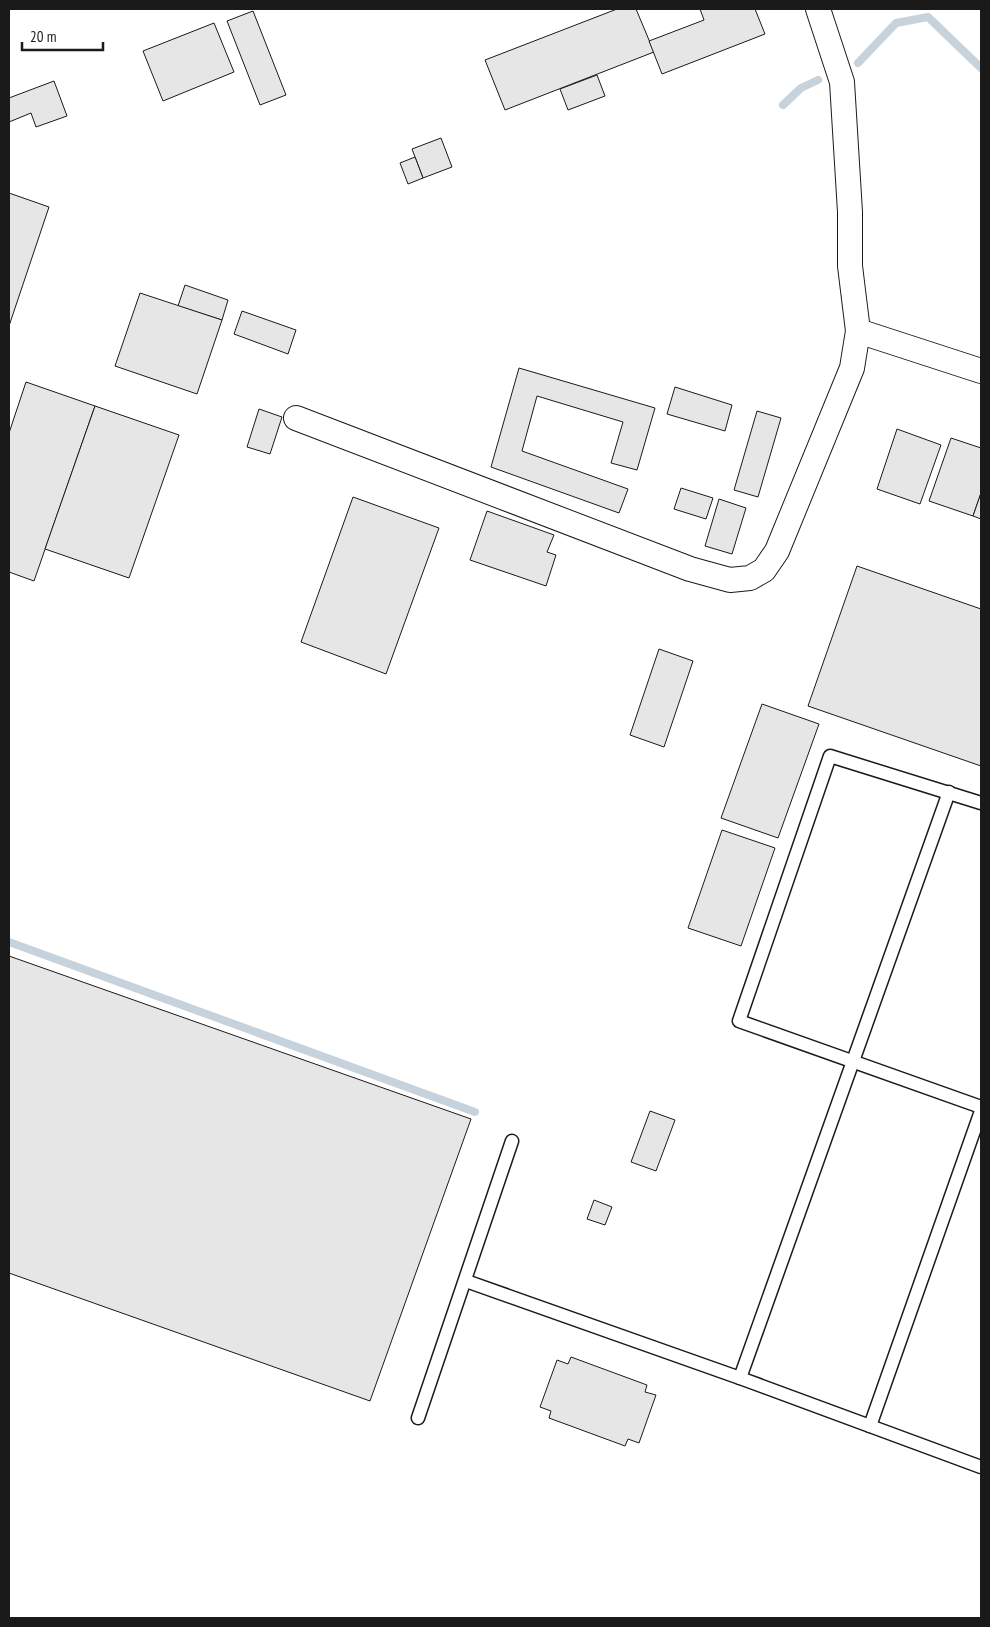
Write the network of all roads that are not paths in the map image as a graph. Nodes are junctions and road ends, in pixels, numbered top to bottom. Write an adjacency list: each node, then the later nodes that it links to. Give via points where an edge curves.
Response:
1 (818, 9): 2 (street, via 842,82 850,266)
2 (858, 331): 3 (street); 4 (street, via 852,368 777,552 764,570 750,578 730,580 690,569)
3 (981, 371)
4 (296, 418)
5 (948, 792): 6 (lane); 7 (lane); 7 (lane, via 830,756 739,1021)
6 (981, 803)
7 (852, 1062): 8 (lane); 11 (lane)
8 (981, 1109): 13 (lane)
9 (512, 1141): 10 (lane)
10 (466, 1281): 11 (lane); 12 (lane)
11 (740, 1378): 13 (lane)
12 (418, 1418)
13 (870, 1426): 14 (lane)
14 (981, 1467)

